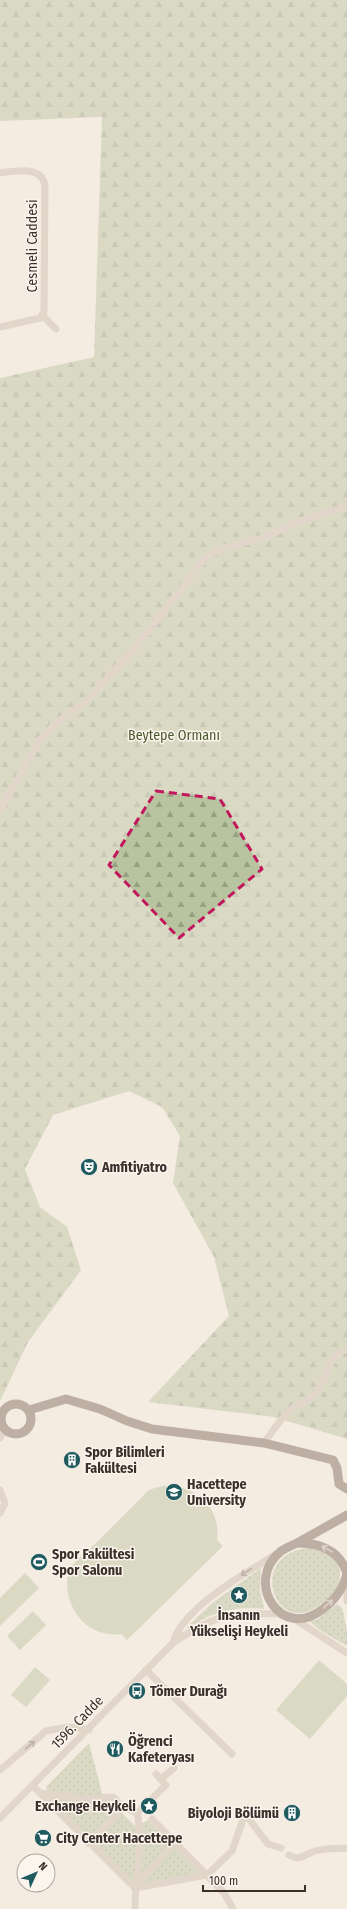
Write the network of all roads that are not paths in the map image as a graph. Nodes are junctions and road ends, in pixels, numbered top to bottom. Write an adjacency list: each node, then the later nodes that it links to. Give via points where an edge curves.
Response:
1 (0, 173): 2 (street, Cesmeli Caddesi, via 32,171 40,173 44,178)
2 (42, 315): 3 (street, via 40,318); 4 (street)
3 (0, 327)
4 (56, 329)
5 (347, 506): 6 (street, via 293,524 263,538 228,547 203,561 136,648 86,701 54,725 40,740)
6 (0, 810)
7 (347, 1349): 13 (street, via 329,1364 315,1395 290,1411 275,1426)
8 (0, 1402): 9 (main road)
9 (13, 1404): 10 (main road, via 21,1404); 11 (main road, via 4,1411 1,1420)
10 (29, 1410): 11 (main road, via 32,1420 24,1432 14,1434); 13 (main road, via 66,1399 152,1429)
11 (3, 1426): 12 (street)
12 (0, 1438)
13 (264, 1443): 14 (main road, via 333,1460 339,1484)
14 (347, 1489)
15 (0, 1490): 16 (street, via 5,1502)
16 (0, 1513)
17 (347, 1515): 18 (main road, 1596. Cadde)
18 (296, 1543): 19 (main road, 1596. Cadde); 20 (main road, one-way to 18, via 340,1559 330,1549 317,1544)
19 (280, 1552): 23 (main road, 1596. Cadde, via 268,1569 265,1585 272,1604); 25 (street, 1596. Cadde, one-way to 25, via 228,1585 194,1613 182,1626)
20 (347, 1573): 24 (main road, one-way to 20, via 313,1615 328,1605 344,1586)
21 (347, 1579): 22 (street)
22 (347, 1601)
23 (283, 1614): 24 (main road, 1596. Cadde); 25 (street, 1596. Cadde, via 227,1615 202,1624)
24 (296, 1620): 26 (street)
25 (173, 1643): 27 (street, 1596. Cadde)
26 (347, 1653)
27 (146, 1670): 28 (street, 1596. Cadde); 29 (street)
28 (89, 1730): 31 (street, one-way to 28, via 46,1731 67,1727); 32 (street, 1596. Cadde)
29 (232, 1754)
30 (174, 1768): 35 (street, via 158,1777 166,1784)
31 (0, 1770)
32 (33, 1786): 33 (street); 36 (street, 1596. Cadde)
33 (40, 1793): 34 (street, via 87,1799 113,1797); 38 (street)
34 (124, 1807): 35 (street); 38 (street)
35 (139, 1811): 37 (street, via 150,1817); 43 (street, via 140,1848)
36 (0, 1818)
37 (174, 1842): 42 (street); 43 (street)
38 (88, 1843): 43 (street)
39 (281, 1848): 42 (street, via 268,1844 245,1814 232,1850)
40 (347, 1848): 41 (street, via 315,1851 304,1857 293,1858)
41 (289, 1855)
42 (207, 1875): 43 (street); 45 (street, via 224,1893)
43 (135, 1888): 44 (street)
44 (135, 1909)
45 (233, 1909)

